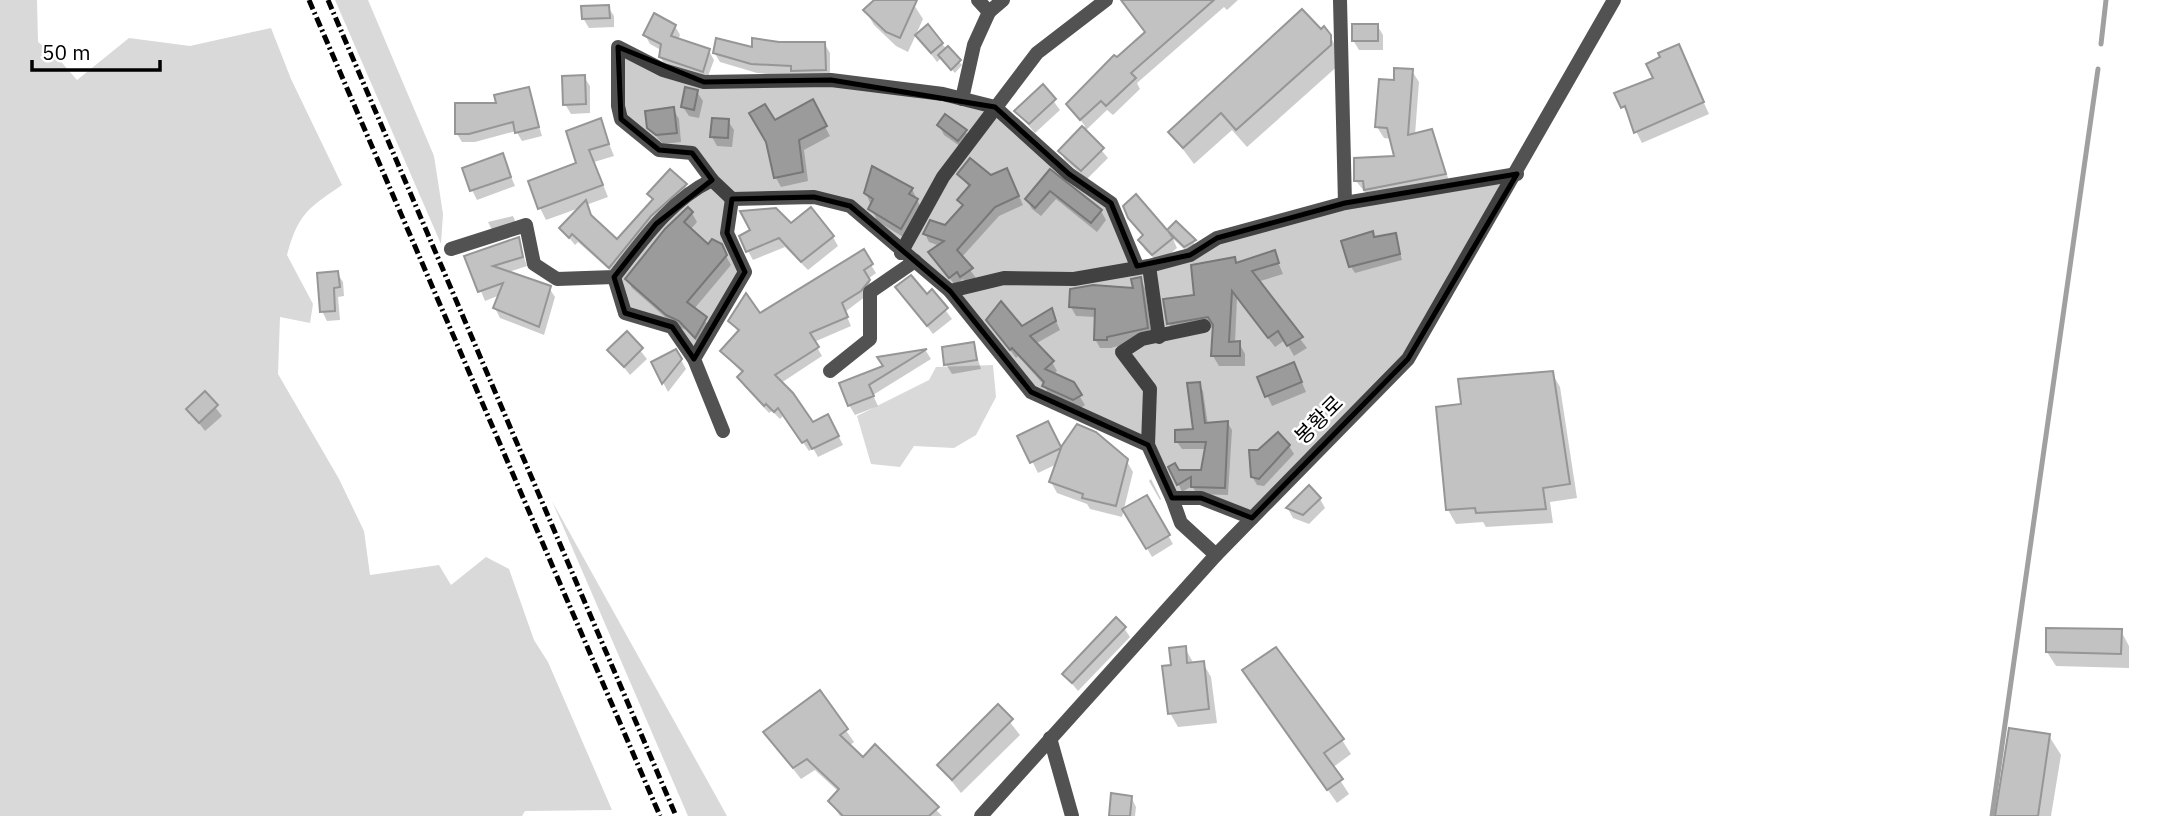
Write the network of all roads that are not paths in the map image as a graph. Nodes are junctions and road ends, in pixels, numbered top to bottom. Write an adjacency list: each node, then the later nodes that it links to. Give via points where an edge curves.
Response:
1 (978, 0): 6 (street)
2 (1003, 0): 6 (street)
3 (1106, 0): 8 (street, via 1037,52)
4 (1340, 0): 12 (street)
5 (1614, 0): 9 (street, 봉황로)
6 (989, 12): 7 (street, via 974,45)
7 (962, 99): 8 (street); 10 (street, via 831,80 704,82 663,70 618,47 621,119 659,150 692,153)
8 (995, 107): 14 (street, via 943,177); 16 (street, via 1069,174 1111,203)
9 (1517, 174): 12 (street); 26 (street, 봉황로, via 1408,359)
10 (712, 180): 11 (street); 17 (street, via 697,187 656,224)
11 (732, 199): 14 (street, via 814,197 850,206); 21 (street, via 727,233 745,272)
12 (1345, 203): 16 (street, via 1217,238 1190,255)
13 (451, 249): 17 (street, via 526,225 534,264 557,279)
14 (901, 253): 15 (street)
15 (915, 261): 18 (street); 22 (street, via 870,292 870,339)
16 (1143, 266): 18 (street, via 1074,279 1004,278); 20 (street)
17 (614, 277): 21 (street, via 625,313 672,327)
18 (950, 291): 24 (street, via 1031,392)
19 (1204, 326): 20 (street)
20 (1159, 337): 24 (street, via 1142,339 1122,352 1150,389)
21 (694, 359): 23 (street)
22 (830, 371)
23 (723, 431)
24 (1148, 445): 25 (street)
25 (1172, 498): 26 (street, via 1201,498); 27 (street, via 1181,523)
26 (1252, 518): 27 (street, 봉황로)
27 (1216, 555): 28 (street, 봉황로)
28 (1050, 738): 29 (street, 봉황로); 30 (street)
29 (981, 816)
30 (1072, 816)

